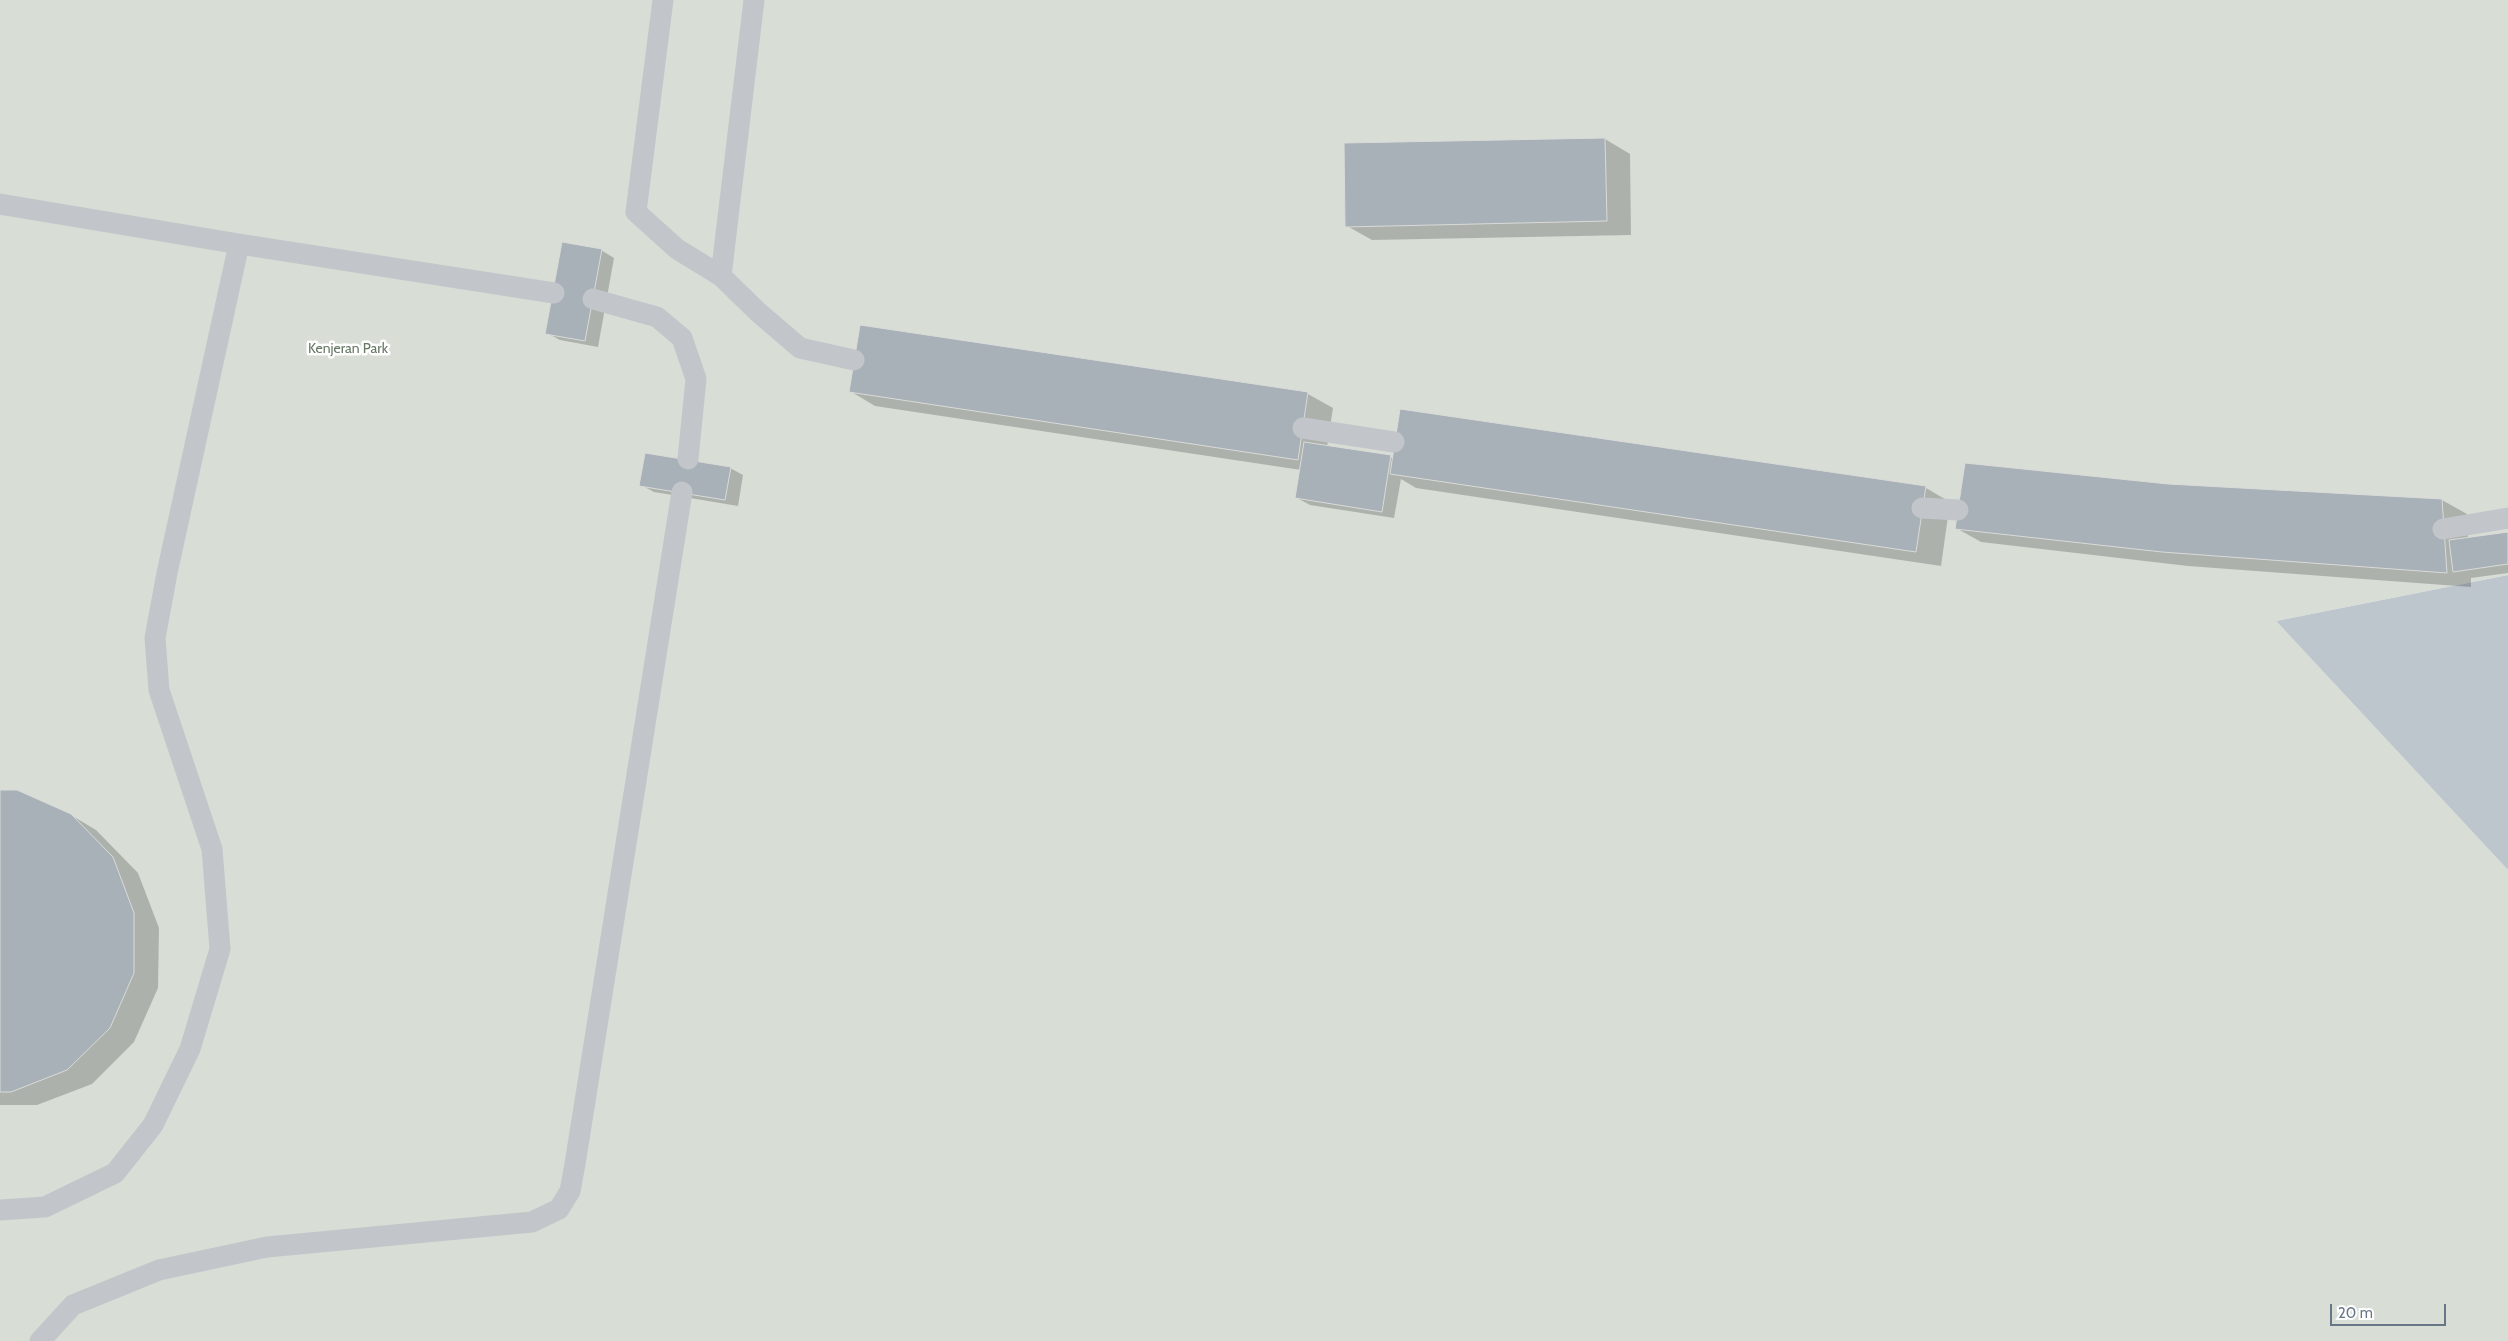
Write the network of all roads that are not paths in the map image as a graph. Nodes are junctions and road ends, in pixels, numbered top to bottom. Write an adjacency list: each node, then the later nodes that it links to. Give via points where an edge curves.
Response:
1 (663, 0): 5 (lane, via 636,212 677,249)
2 (754, 0): 5 (lane)
3 (0, 204): 4 (lane)
4 (239, 244): 6 (lane); 17 (lane, via 155,638 159,690 212,849 220,949 190,1049 153,1125 115,1173 45,1207)
5 (721, 276): 8 (lane, via 800,348)
6 (554, 293)
7 (593, 299): 11 (lane, via 657,317 682,338 696,379)
8 (854, 360)
9 (1303, 428): 10 (lane)
10 (1394, 442)
11 (688, 459)
12 (682, 492): 18 (lane, via 575,1164 570,1191 559,1209 532,1222 267,1247 159,1270 73,1306)
13 (1922, 508): 14 (lane)
14 (1958, 510)
15 (2508, 518): 16 (lane)
16 (2443, 529)
17 (0, 1210)
18 (40, 1341)

